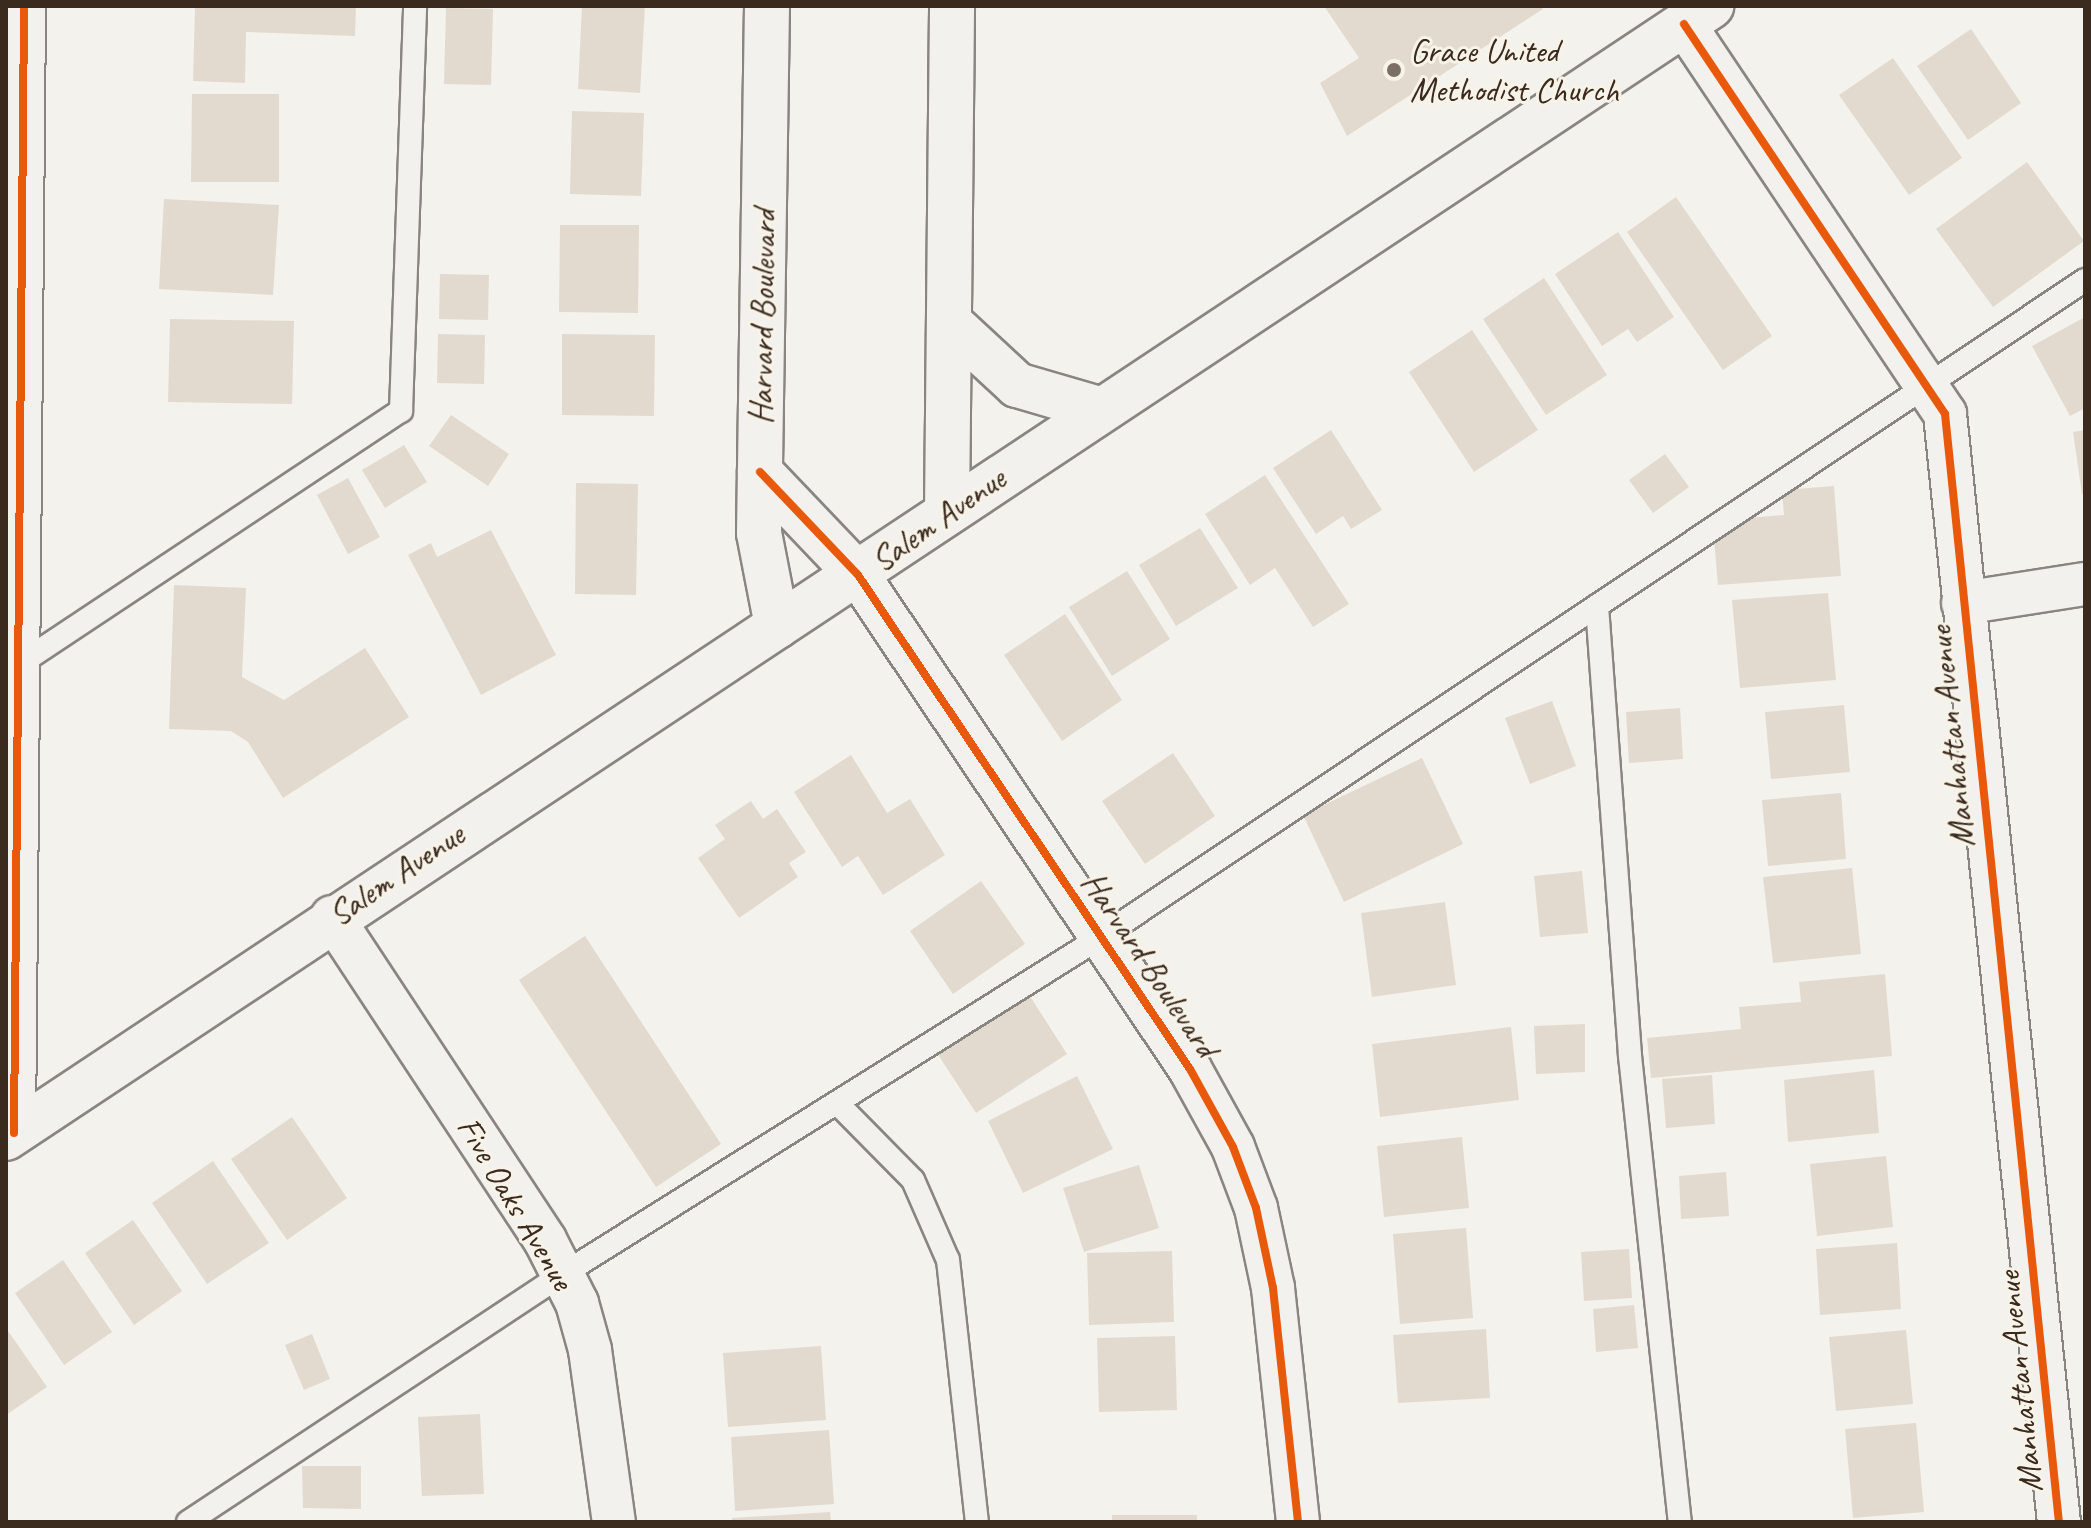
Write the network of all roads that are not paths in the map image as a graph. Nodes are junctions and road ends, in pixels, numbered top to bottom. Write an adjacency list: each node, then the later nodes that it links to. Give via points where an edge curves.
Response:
1 (24, 6): 17 (street)
2 (415, 6): 17 (lane, via 401,411)
3 (767, 6): 10 (main road, Harvard Boulevard)
4 (952, 6): 7 (main road)
5 (1697, 15): 8 (street, Manhattan Avenue); 9 (main road, Salem Avenue)
6 (2085, 280): 8 (lane)
7 (949, 322): 9 (main road, via 1017,385); 11 (main road)
8 (1926, 387): 14 (street, Manhattan Avenue, via 1945,414); 15 (lane)
9 (1099, 409): 11 (main road, Salem Avenue)
10 (760, 472): 12 (main road); 16 (main road, Harvard Boulevard, via 759,533)
11 (947, 513): 12 (main road, Salem Avenue)
12 (858, 575): 16 (main road, Salem Avenue); 19 (street, Harvard Boulevard)
13 (2085, 584): 14 (street)
14 (1963, 603): 28 (street, Manhattan Avenue)
15 (1597, 606): 19 (lane); 27 (lane, via 1630,1056)
16 (777, 626): 18 (main road, Salem Avenue)
17 (18, 665): 21 (street)
18 (332, 917): 21 (main road, Salem Avenue); 22 (street, Five Oaks Avenue)
19 (1101, 937): 20 (lane); 26 (street, Harvard Boulevard, via 1190,1069 1233,1147 1256,1208 1273,1288)
20 (837, 1103): 22 (lane); 25 (lane, via 913,1180 948,1260)
21 (10, 1136)
22 (563, 1274): 23 (lane); 24 (street, Five Oaks Avenue, via 590,1350)
23 (201, 1518)
24 (614, 1522)
25 (977, 1522)
26 (1298, 1522)
27 (1680, 1522)
28 (2059, 1522)

